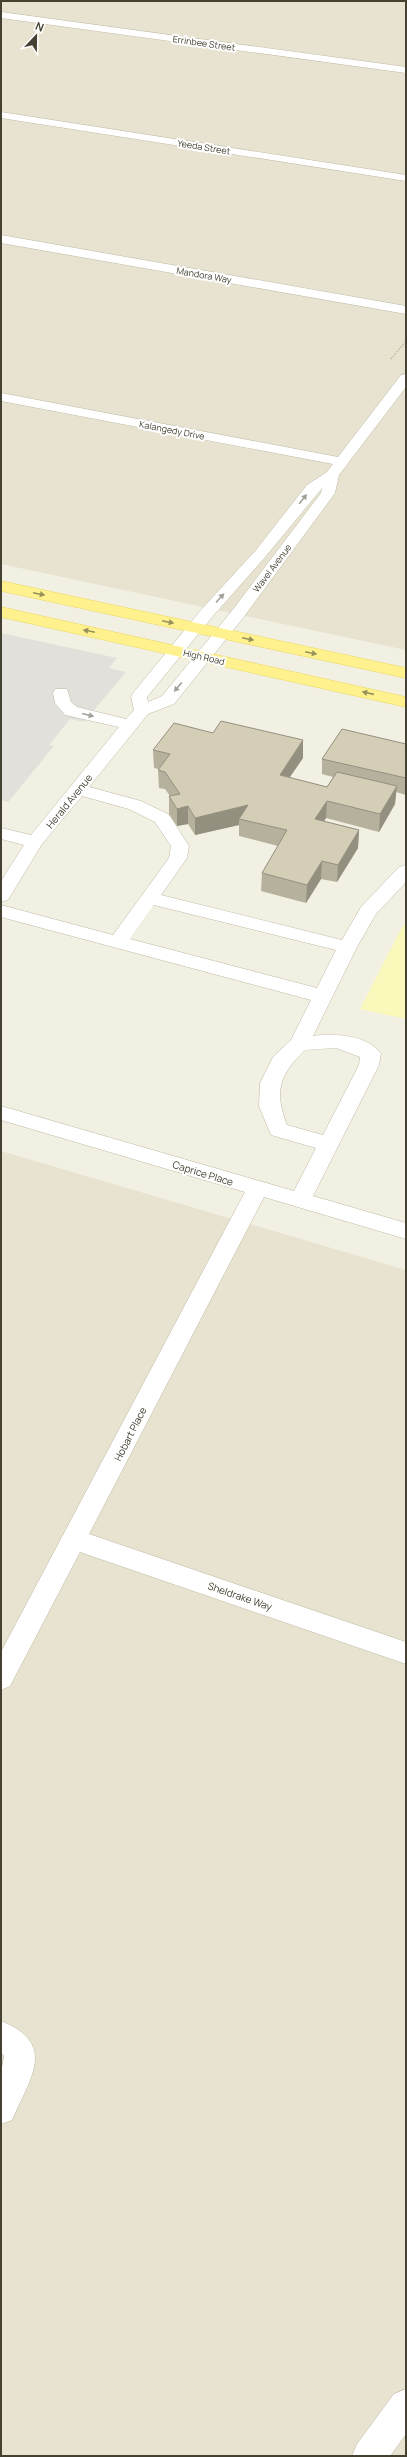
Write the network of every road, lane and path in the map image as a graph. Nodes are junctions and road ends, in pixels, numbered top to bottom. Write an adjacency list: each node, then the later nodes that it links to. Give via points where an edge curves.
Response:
1 (1, 15): 2 (street, Errinbee Street)
2 (406, 70)
3 (1, 116): 4 (street, Yeeda Street)
4 (406, 178)
5 (1, 239): 6 (street, Mandora Way)
6 (406, 310)
7 (406, 378): 9 (street, Wavel Avenue)
8 (1, 397): 9 (street, Kalangedy Drive)
9 (342, 462): 10 (street, Wavel Avenue)
10 (332, 475): 13 (street, Wavel Avenue, one-way to 10, via 261,553 312,488); 14 (street, Wavel Avenue, via 328,493)
11 (1, 586): 13 (main road, one-way to 13)
12 (1, 612): 15 (main road, High Road, one-way to 12)
13 (194, 628): 14 (main road); 15 (street)
14 (222, 634): 16 (street, Wavel Avenue); 17 (main road, one-way to 17)
15 (176, 651): 16 (main road, High Road); 20 (street, via 139,697)
16 (203, 657): 19 (main road, High Road, one-way to 16); 20 (street, one-way to 20, via 168,700)
17 (406, 674)
18 (61, 693): 21 (street, one-way to 21, via 63,702 71,711)
19 (406, 702)
20 (142, 710): 21 (street, Herald Avenue)
21 (130, 725): 22 (street, Herald Avenue)
22 (77, 789): 24 (street, Herald Avenue); 27 (street, via 135,805 162,818 180,846 178,858)
23 (1, 833): 24 (street)
24 (35, 842): 26 (street, Herald Avenue)
25 (406, 871): 30 (street, via 368,911)
26 (1, 896)
27 (150, 898): 29 (street); 30 (street)
28 (1, 911): 29 (street)
29 (117, 943): 31 (street)
30 (347, 948): 31 (street)
31 (322, 996): 32 (street)
32 (299, 1044): 34 (street, via 280,1062 270,1083 269,1106 278,1130); 34 (street, via 332,1039 360,1047 371,1054 369,1065)
33 (1, 1113): 35 (street, Caprice Place)
34 (329, 1144): 36 (street)
35 (257, 1189): 36 (street, Caprice Place); 38 (street, Hobart Place)
36 (300, 1201): 37 (street, Caprice Place)
37 (406, 1231)
38 (75, 1540): 39 (street, Sheldrake Way); 40 (street, Hobart Place)
39 (406, 1653)
40 (1, 1678)
41 (1, 2036): 42 (street, via 11,2041 20,2051 19,2067)
42 (1, 2109)
43 (406, 2406): 44 (street)
44 (369, 2456)

